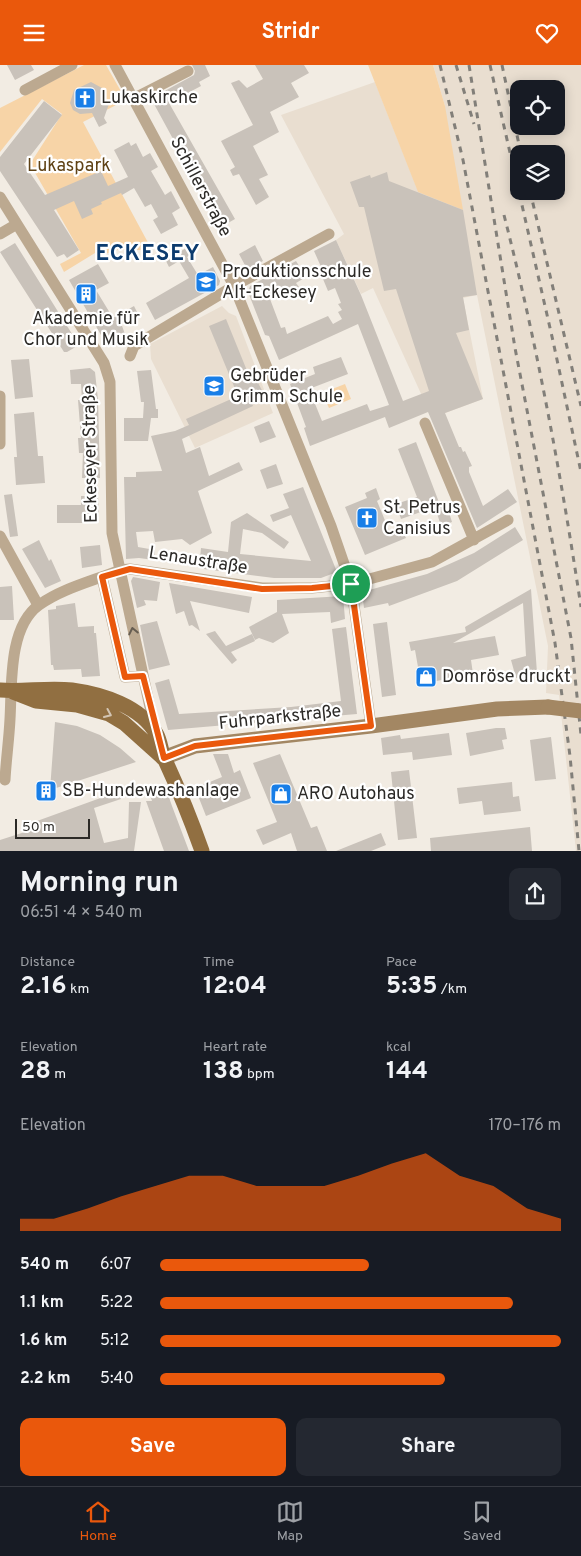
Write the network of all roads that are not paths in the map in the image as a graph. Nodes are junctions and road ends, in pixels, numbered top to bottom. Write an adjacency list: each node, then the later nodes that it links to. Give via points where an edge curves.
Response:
1 (72, 65): 4 (street)
2 (121, 67): 5 (street, Schillerstraße)
3 (188, 71): 5 (street)
4 (25, 90)
5 (133, 99): 10 (street, Schillerstraße)
6 (0, 197): 7 (street, Eckeseyer Straße)
7 (17, 224): 9 (street); 18 (street, Eckeseyer Straße, via 107,370 110,383 112,533)
8 (329, 234): 10 (street)
9 (0, 235)
10 (234, 286): 11 (street, via 134,346); 20 (street, Schillerstraße, via 331,526)
11 (130, 356)
12 (0, 396): 14 (street)
13 (425, 423): 17 (street)
14 (0, 444)
15 (508, 520): 17 (street, Lenaustraße)
16 (0, 536): 21 (street)
17 (474, 540): 20 (street, Lenaustraße, via 432,562)
18 (120, 570): 19 (street, Lenaustraße); 20 (street, Lenaustraße, via 139,569 262,589); 22 (street, Eckeseyer Straße, one-way to 18)
19 (102, 577): 21 (street, Lenaustraße); 22 (street, via 125,677)
20 (351, 584): 25 (street, Schillerstraße)
21 (38, 605): 23 (street, Lenaustraße, via 16,642)
22 (143, 676): 26 (street, Eckeseyer Straße)
23 (5, 690): 26 (main road, via 37,688 94,694 133,711); 27 (main road, one-way to 27, via 36,701 77,705 110,714); 28 (street, Lenaustraße, via 10,718)
24 (581, 711): 25 (main road, Fuhrparkstraße, bridge, via 548,707 497,709)
25 (371, 726): 27 (main road, Fuhrparkstraße, via 195,746)
26 (156, 733): 27 (main road)
27 (164, 758): 29 (main road, via 181,792)
28 (5, 780)
29 (202, 851)

